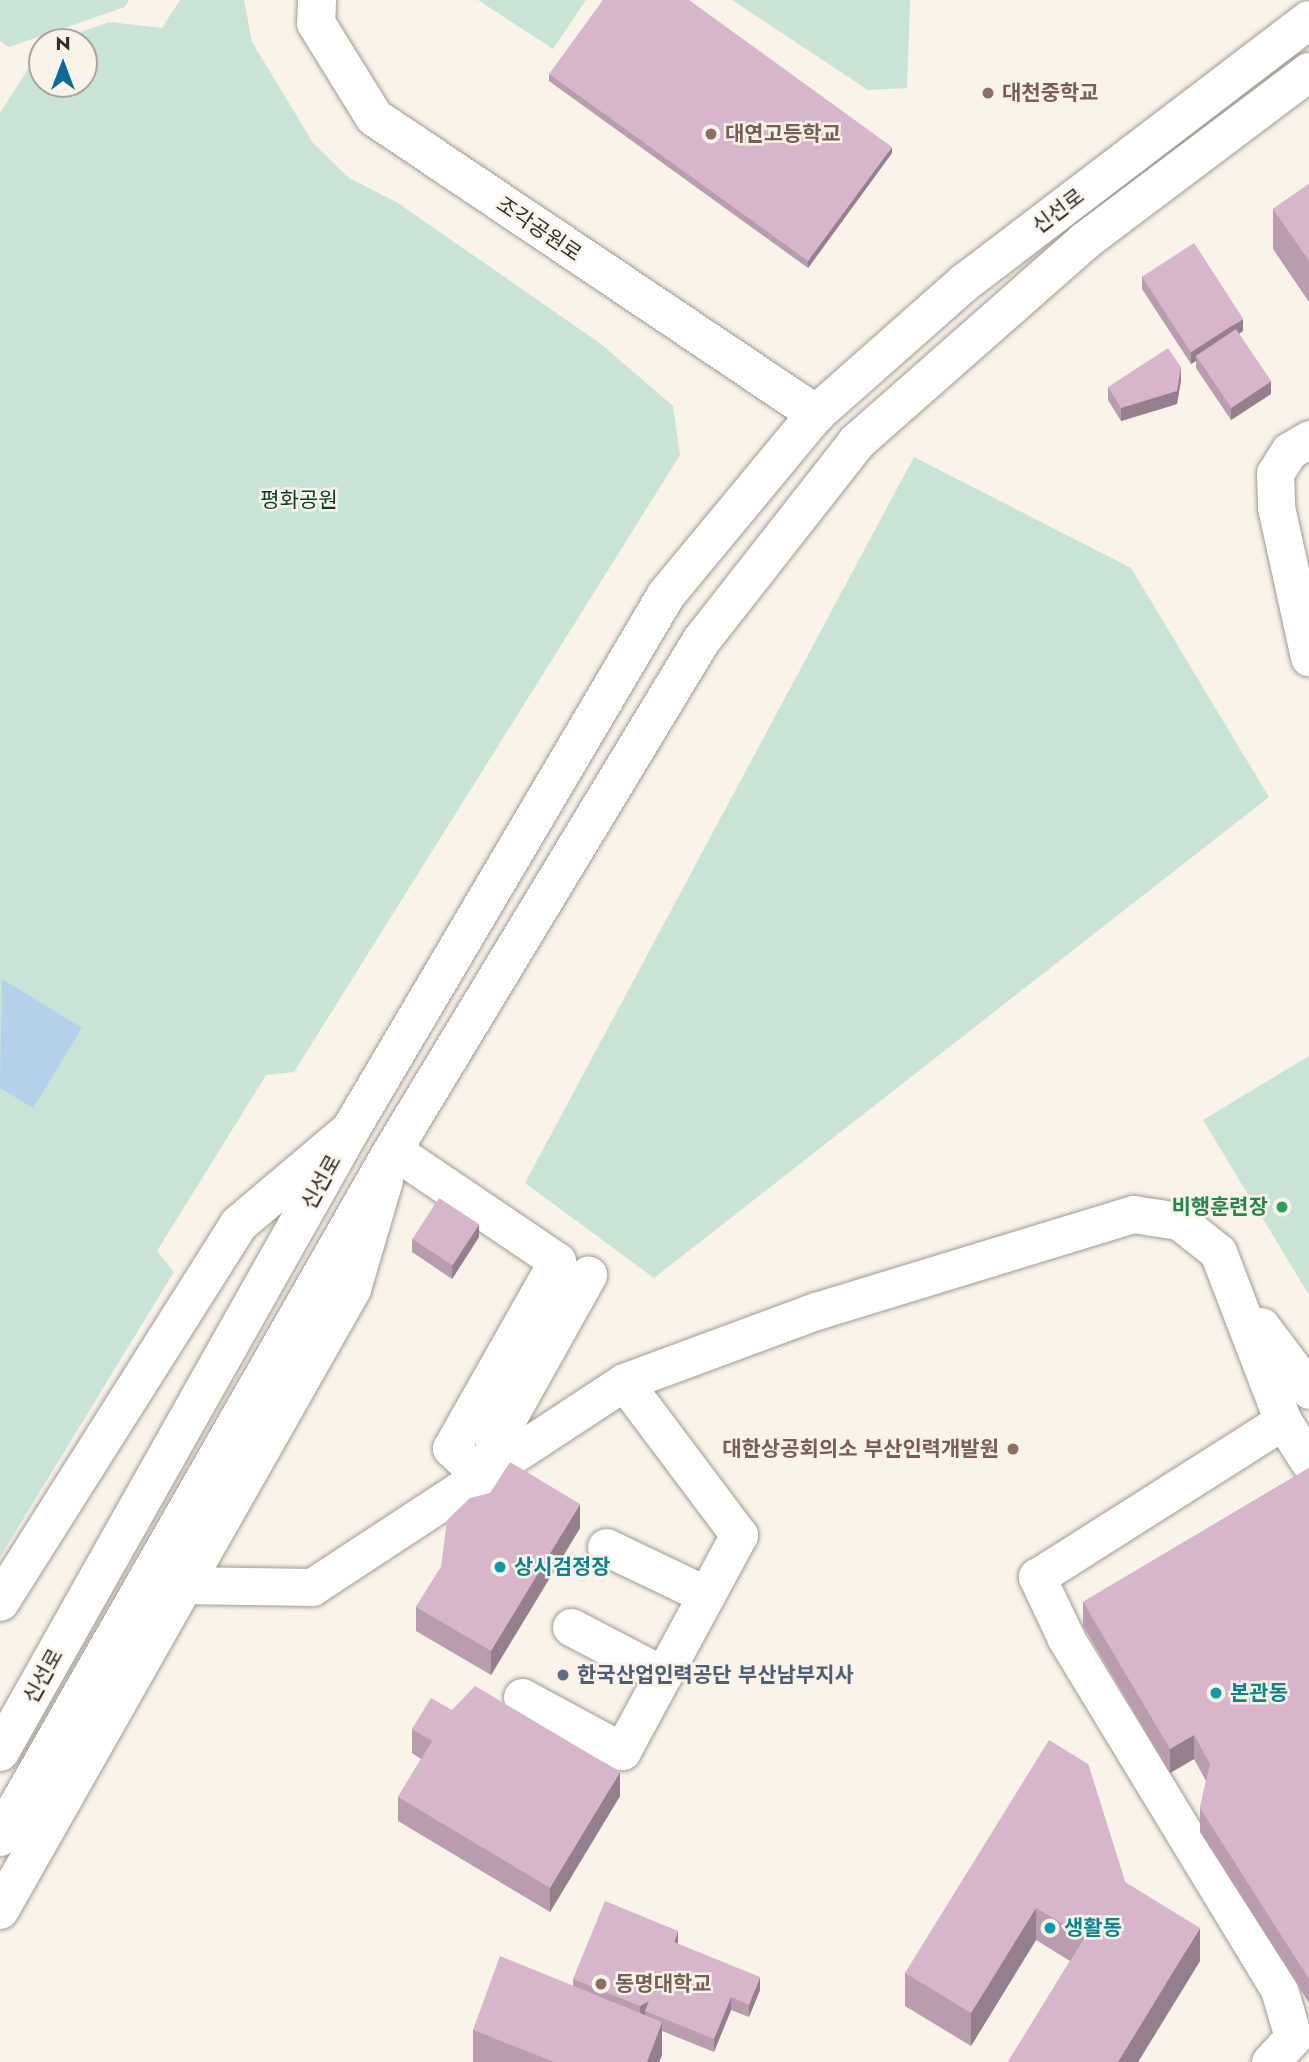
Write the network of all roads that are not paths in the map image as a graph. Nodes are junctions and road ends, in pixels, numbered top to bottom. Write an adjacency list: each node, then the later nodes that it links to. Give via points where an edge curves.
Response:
1 (317, 0): 4 (main road, 조각공원로, via 316,23 374,117)
2 (1309, 20): 4 (main road, 신선로, via 964,283)
3 (1309, 72): 9 (main road, via 1085,241 857,442 701,640)
4 (816, 414): 8 (main road, 신선로, via 666,595)
5 (1309, 439): 6 (street, via 1289,450 1275,473)
6 (1303, 593): 7 (street)
7 (1308, 649)
8 (351, 1129): 20 (main road, 신선로, via 239,1224); 26 (main road, 신선로)
9 (393, 1150): 16 (street, via 557,1261 451,1448); 18 (main road, via 352,1289); 27 (main road)
10 (588, 1275): 16 (street, via 494,1443)
11 (1241, 1300): 12 (street, via 1218,1252 1179,1221 1133,1214 816,1311); 13 (street); 14 (street)
12 (624, 1382): 16 (street); 19 (street, via 739,1535)
13 (1309, 1390)
14 (1283, 1421): 15 (street); 22 (street, via 1037,1577)
15 (1309, 1462)
16 (492, 1468): 18 (street, via 312,1587)
17 (606, 1546): 19 (street)
18 (180, 1585): 28 (main road)
19 (706, 1595): 24 (street)
20 (0, 1602)
21 (1095, 1604): 22 (street)
22 (1059, 1626): 29 (street, via 1279,1989)
23 (570, 1627): 24 (street)
24 (663, 1675): 25 (street, via 622,1751)
25 (522, 1697)
26 (0, 1752)
27 (0, 1837)
28 (0, 1910)
29 (1291, 2049)

